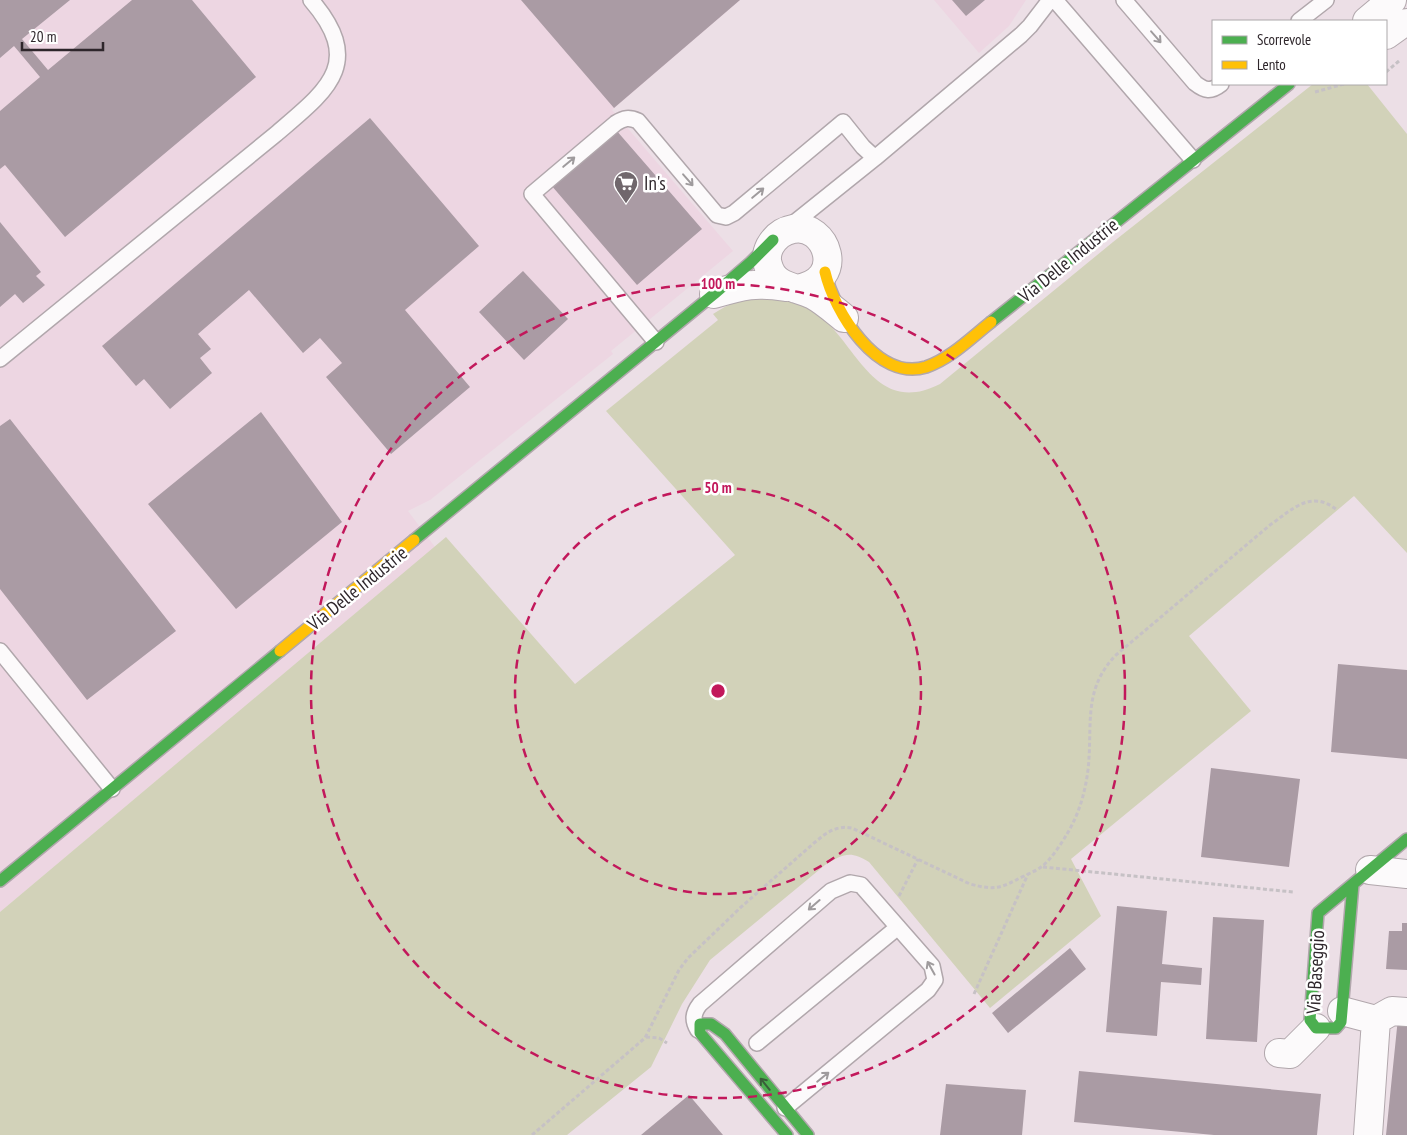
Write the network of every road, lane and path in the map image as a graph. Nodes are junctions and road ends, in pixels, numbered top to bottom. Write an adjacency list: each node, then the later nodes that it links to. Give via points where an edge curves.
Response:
1 (311, 0): 23 (lane, via 323,14 336,41 338,62 329,84 276,134)
2 (1050, 0): 13 (lane, via 1030,26)
3 (1055, 0): 14 (lane)
4 (1124, 0): 11 (lane, one-way to 11, via 1196,84 1211,90)
5 (1326, 0): 8 (lane)
6 (1392, 0): 7 (street)
7 (1377, 19)
8 (1300, 20)
9 (1387, 22): 10 (street)
10 (1407, 23)
11 (1219, 85)
12 (1288, 85): 14 (street, Via Delle Industrie)
13 (876, 158): 15 (lane); 22 (lane, one-way to 13, via 532,194 616,123 623,118 638,121 717,215 726,217 843,122)
14 (1193, 160): 21 (street, Via Delle Industrie, via 936,364 911,369 881,361)
15 (835, 192): 16 (lane); 17 (lane, via 819,223)
16 (778, 236): 17 (street, via 796,228); 19 (street, Via Delle Industrie, via 768,250 767,261 776,281); 20 (street, Via Delle Industrie)
17 (820, 238): 18 (street, Via Delle Industrie, via 828,261)
18 (825, 272): 19 (street, Via Delle Industrie, via 818,282 808,287); 21 (street, Via Delle Industrie, via 828,287)
19 (791, 288): 20 (street, Via Delle Industrie, via 743,285); 21 (street, Via Delle Industrie, via 812,295)
20 (714, 294): 22 (street, Via Delle Industrie)
21 (844, 318)
22 (656, 342): 26 (street, Via Delle Industrie)
23 (0, 359)
24 (1337, 510): 29 (path, via 1318,500 1292,510 1104,667 1094,690 1086,785 1078,816 1061,845)
25 (0, 651): 26 (lane)
26 (112, 789): 33 (street, Via Delle Industrie)
27 (1407, 839): 32 (street, Via Baseggio)
28 (918, 859): 30 (path, via 970,884 992,889); 35 (path); 43 (path, via 852,828 837,828 826,833 688,958 678,970)
29 (1042, 867): 30 (path); 34 (path)
30 (1028, 874): 37 (path)
31 (1407, 874): 32 (street)
32 (1362, 877): 38 (street, Via Baseggio); 41 (street, Via Baseggio, via 1318,913 1310,1020)
33 (0, 882)
34 (1293, 892)
35 (896, 902)
36 (898, 927): 42 (lane, one-way to 42, via 861,885 850,883 834,888 700,1004 693,1021); 45 (lane); 47 (lane, one-way to 36, via 931,988 935,980 932,966)
37 (974, 994)
38 (1342, 1011): 40 (street); 41 (street, Via Baseggio, via 1341,1022 1336,1028)
39 (1407, 1012): 40 (street, via 1392,1011)
40 (1376, 1020): 51 (street)
41 (1316, 1028): 46 (street, via 1290,1054)
42 (700, 1034): 47 (street, one-way to 42, via 720,1030 705,1022 700,1024); 49 (street)
43 (645, 1038): 44 (path, via 659,1038); 48 (path)
44 (667, 1043)
45 (757, 1043)
46 (1279, 1053)
47 (785, 1108): 50 (street)
48 (532, 1135)
49 (787, 1135)
50 (808, 1135)
51 (1368, 1135)

